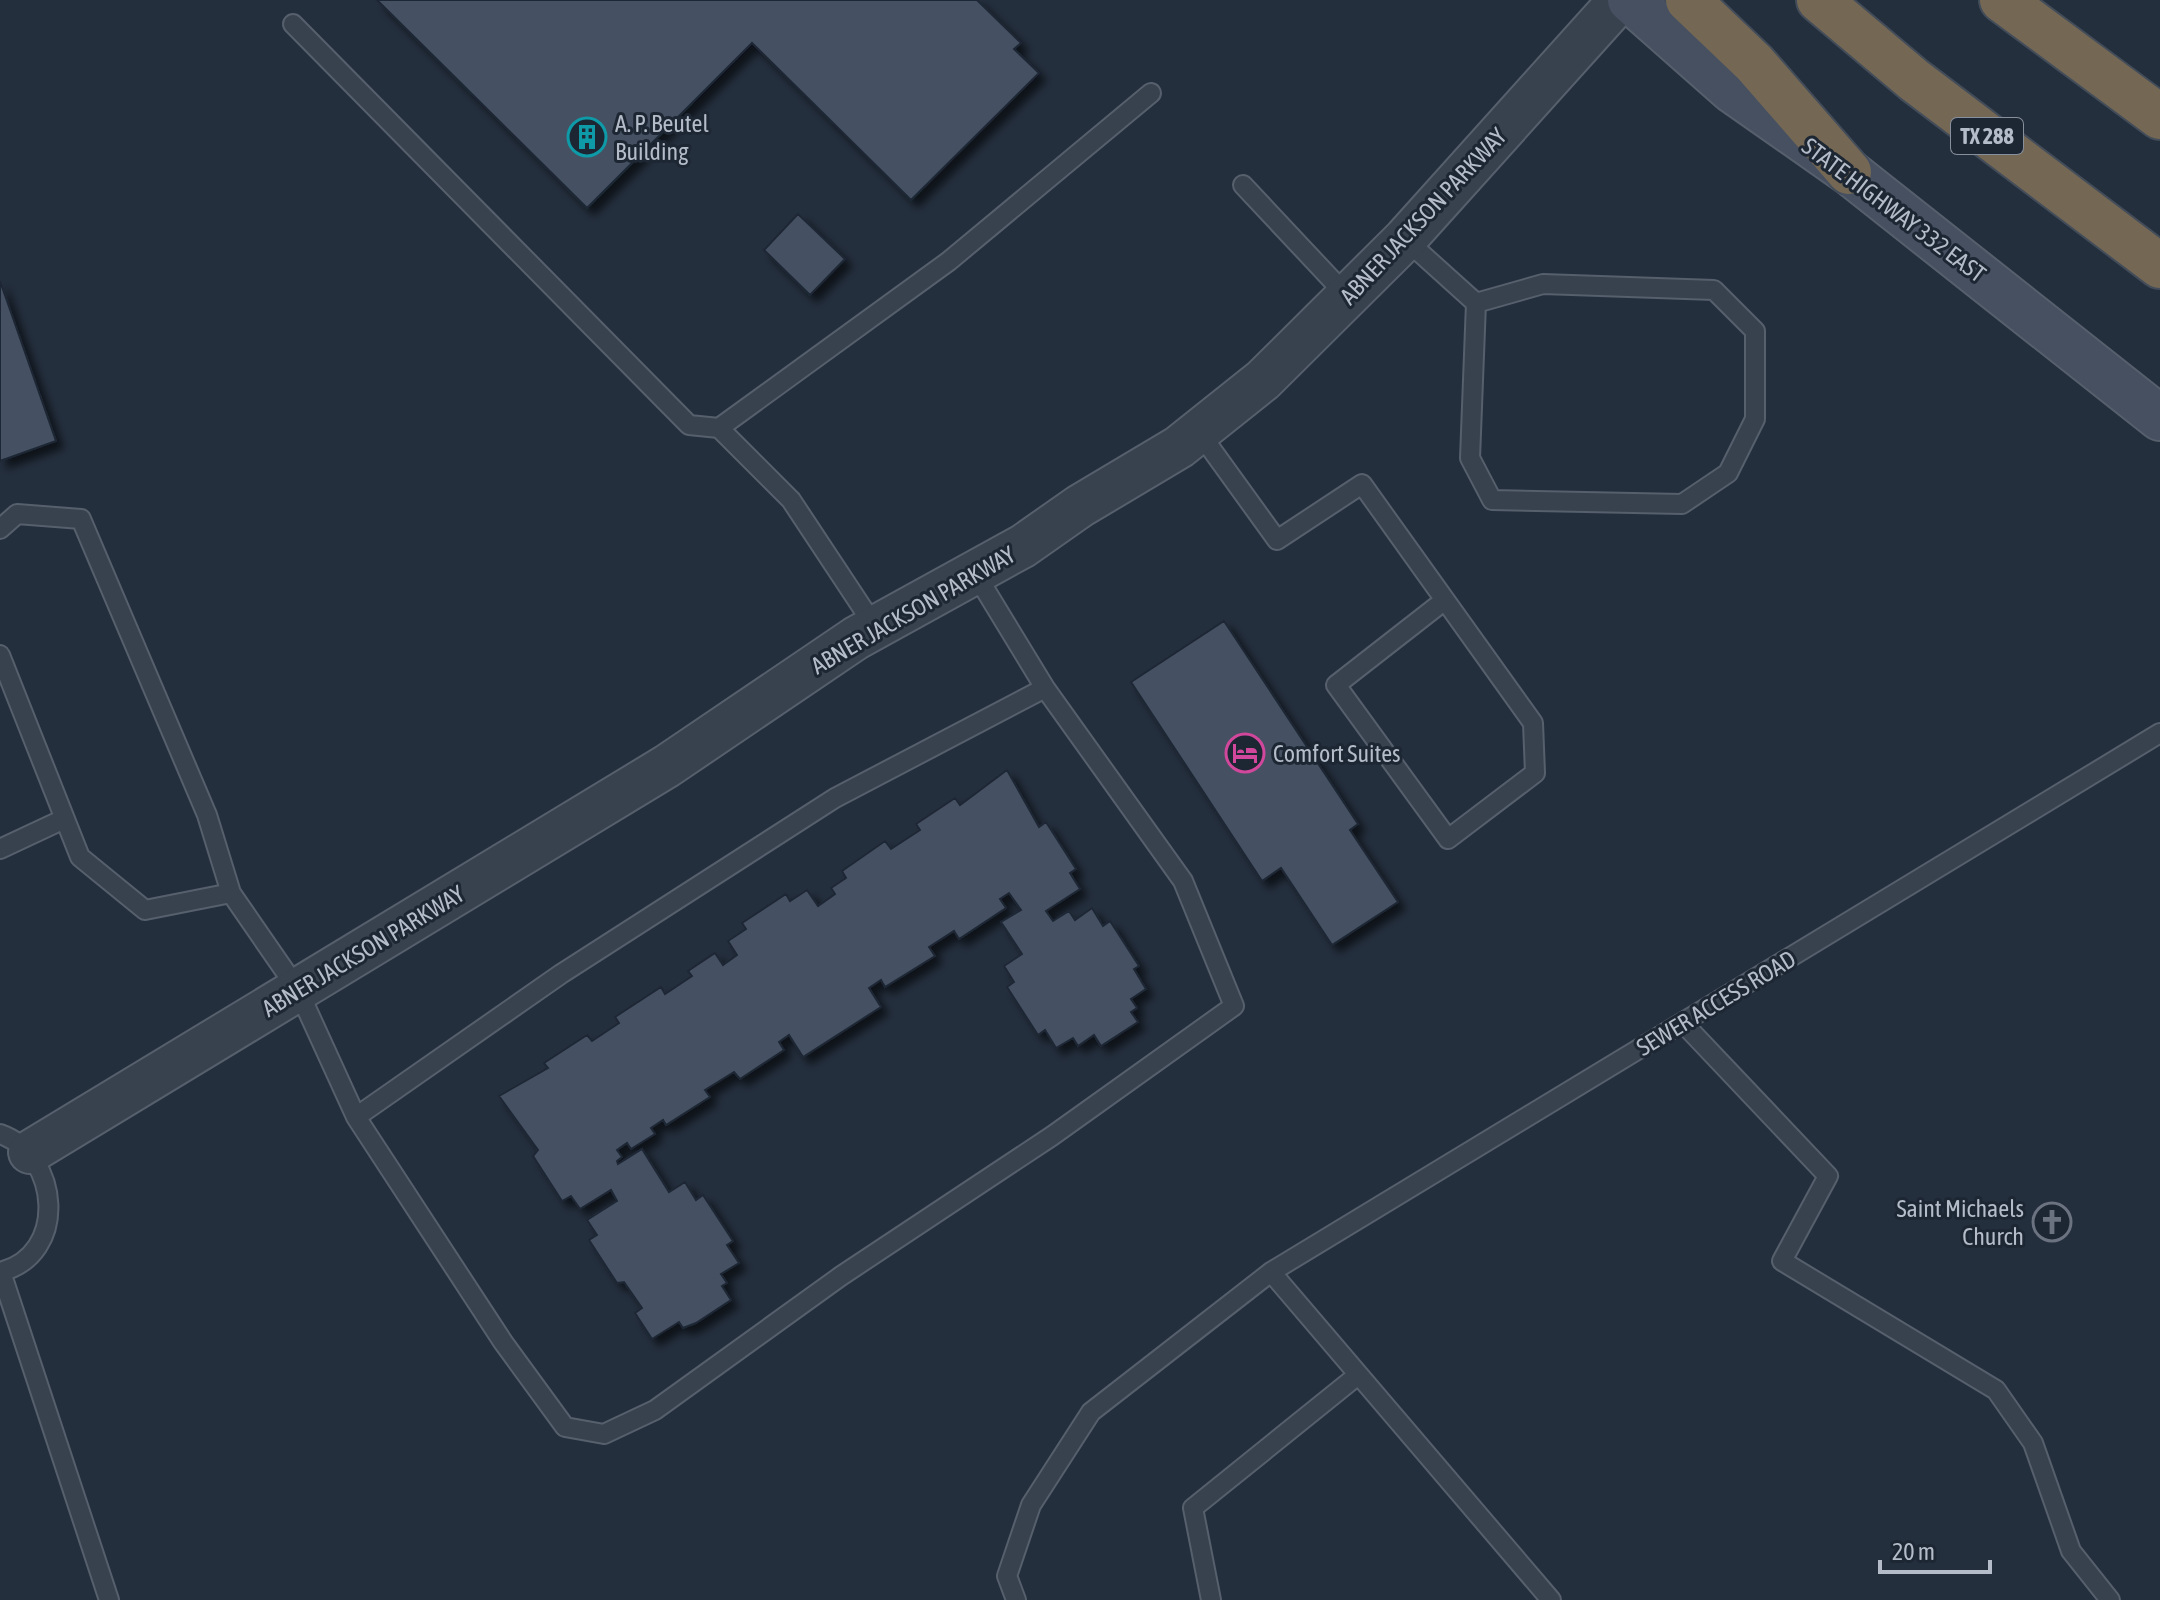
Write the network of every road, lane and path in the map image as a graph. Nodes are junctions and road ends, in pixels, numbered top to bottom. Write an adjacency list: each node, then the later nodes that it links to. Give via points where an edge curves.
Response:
1 (1620, 0): 11 (street, ABNER JACKSON PARKWAY)
2 (1630, 0): 9 (main road, STATE HIGHWAY 332 EAST, via 1732,90)
3 (1688, 0): 9 (highway, via 1754,63)
4 (1819, 0): 12 (highway, TX 288, via 1914,80)
5 (2002, 0): 8 (highway)
6 (293, 24): 16 (lane, via 689,425)
7 (1151, 93): 16 (lane, via 949,261)
8 (2160, 117)
9 (1849, 172): 15 (main road, STATE HIGHWAY 332 EAST)
10 (1243, 185): 13 (lane)
11 (1405, 239): 13 (street, ABNER JACKSON PARKWAY); 14 (lane)
12 (2160, 266)
13 (1348, 297): 17 (street, ABNER JACKSON PARKWAY, via 1263,380)
14 (1476, 303): 14 (lane, via 1470,458 1492,500 1682,504 1728,473 1755,419 1755,331 1714,290 1543,284)
15 (2160, 418)
16 (719, 428): 21 (lane, via 791,500)
17 (1199, 432): 19 (street, ABNER JACKSON PARKWAY); 20 (lane, via 1277,540 1362,484)
18 (0, 529): 27 (lane, via 17,514 81,519 207,815)
19 (975, 573): 21 (street, ABNER JACKSON PARKWAY); 23 (lane)
20 (1445, 600): 20 (lane, via 1533,723 1535,773 1448,839 1336,685)
21 (875, 627): 28 (street, ABNER JACKSON PARKWAY, via 667,766)
22 (0, 655): 25 (lane)
23 (1045, 688): 30 (lane, via 835,798 561,974); 30 (lane, via 1183,881 1234,1006 655,1410 604,1434 565,1427)
24 (2160, 733): 29 (lane, SEWER ACCESS ROAD)
25 (64, 819): 26 (lane); 27 (lane, via 80,857 145,910)
26 (0, 849)
27 (231, 893): 28 (lane)
28 (298, 990): 30 (lane); 31 (street, ABNER JACKSON PARKWAY)
29 (1683, 1023): 33 (lane, SEWER ACCESS ROAD); 35 (lane, via 1828,1176 1782,1261 1996,1390 2033,1443 2071,1551)
30 (356, 1117)
31 (15, 1143): 32 (lane, via 43,1171 50,1194 49,1218 41,1240 26,1258)
32 (0, 1272): 36 (lane)
33 (1271, 1272): 34 (lane); 37 (lane, SEWER ACCESS ROAD, via 1091,1412 1031,1505 1007,1576)
34 (1358, 1375): 38 (lane, via 1193,1508); 39 (lane)
35 (2100, 1596)
36 (109, 1600)
37 (1016, 1600)
38 (1211, 1600)
39 (1551, 1600)

